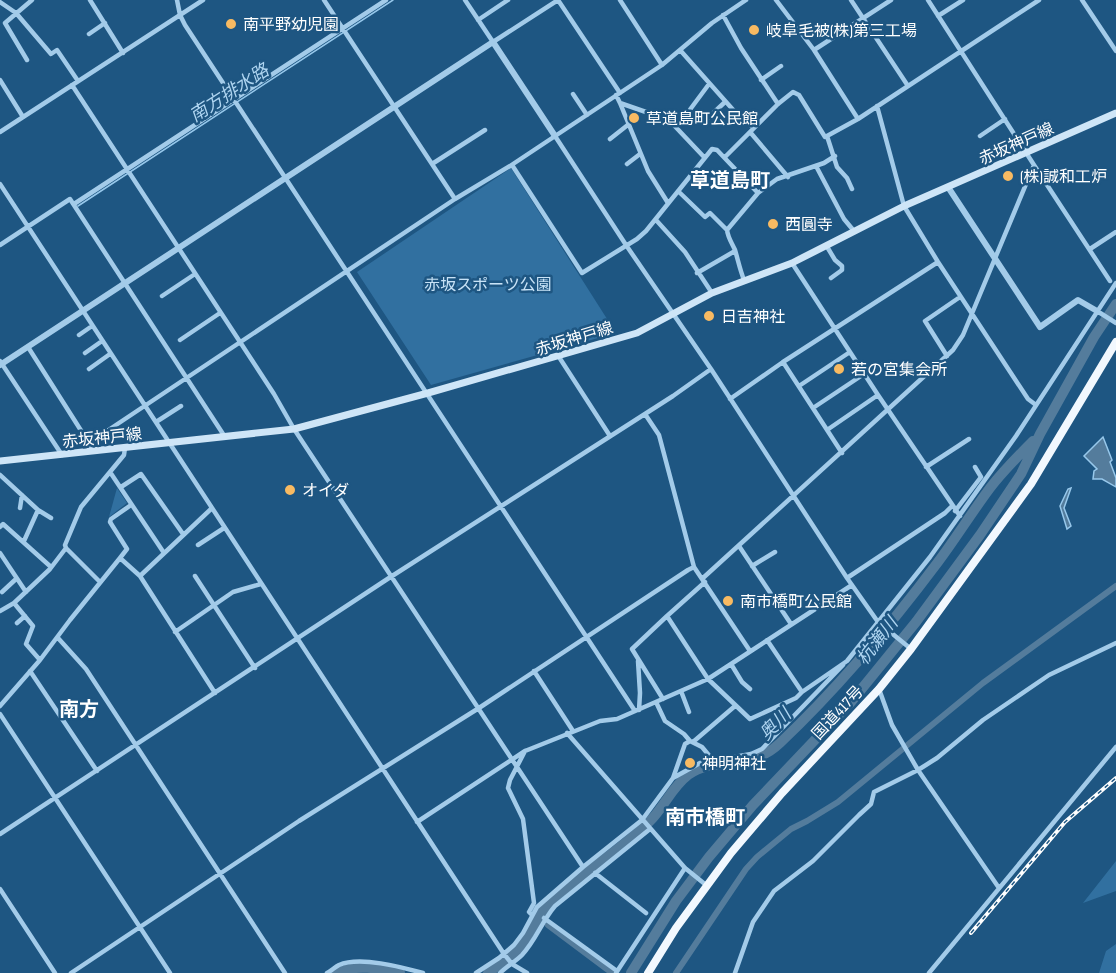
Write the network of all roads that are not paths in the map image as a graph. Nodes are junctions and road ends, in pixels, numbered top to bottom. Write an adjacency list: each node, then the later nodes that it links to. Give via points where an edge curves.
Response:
1 (32, 0): 20 (street)
2 (90, 0): 26 (street)
3 (177, 0): 21 (street)
4 (203, 0): 21 (street)
5 (324, 0): 27 (street)
6 (386, 0): 27 (street)
7 (465, 0): 25 (street)
8 (508, 0): 25 (street)
9 (558, 0): 29 (street); 45 (street)
10 (620, 0): 36 (street)
11 (746, 0): 22 (street)
12 (776, 0): 31 (street)
13 (851, 0): 24 (street)
14 (891, 0): 24 (street)
15 (928, 0): 23 (street)
16 (963, 0): 23 (street)
17 (1039, 0): 32 (street)
18 (1082, 0): 33 (street)
19 (0, 2): 20 (street)
20 (16, 13): 35 (street, via 5,23); 40 (street, via 51,54 57,50)
21 (180, 15): 34 (street); 46 (street)
22 (723, 15): 30 (street); 39 (street)
23 (938, 16): 32 (street)
24 (863, 18): 31 (street); 43 (street)
25 (478, 20): 29 (street)
26 (105, 22): 28 (street); 34 (street)
27 (343, 28): 46 (street); 51 (street)
28 (89, 34)
29 (493, 42): 51 (street); 63 (street)
30 (680, 50): 36 (street); 41 (street)
31 (814, 50): 57 (street)
32 (960, 51): 43 (street); 58 (street)
33 (1116, 51)
34 (123, 53): 40 (street)
35 (27, 60)
36 (662, 65): 45 (street)
37 (781, 66): 39 (street)
38 (0, 80): 55 (street)
39 (761, 80): 49 (street)
40 (78, 81): 42 (street)
41 (709, 84): 48 (street); 54 (street)
42 (72, 85): 55 (street); 77 (street)
43 (908, 86): 50 (street)
44 (573, 94): 53 (street)
45 (618, 94): 47 (street); 53 (street)
46 (234, 99): 77 (street); 79 (street)
47 (620, 102): 59 (street); 70 (street, via 669,120)
48 (725, 102): 56 (street); 61 (street)
49 (778, 104): 61 (street); 64 (street, via 793,92 799,95)
50 (877, 106): 57 (street); 88 (street)
51 (394, 107): 72 (street); 79 (street)
52 (1116, 113): 67 (main road, 赤坂神戸線)
53 (587, 115): 63 (street)
54 (686, 115)
55 (22, 117): 62 (street)
56 (708, 118)
57 (858, 119): 64 (street)
58 (1005, 119): 65 (street); 67 (street)
59 (629, 124): 66 (street); 68 (street)
60 (485, 130): 72 (street)
61 (752, 130): 71 (street); 78 (street)
62 (0, 132)
63 (555, 136): 74 (street); 95 (street)
64 (827, 136): 69 (street)
65 (980, 136)
66 (610, 139)
67 (1027, 153): 75 (street); 81 (main road, 赤坂神戸線)
68 (640, 154): 73 (street); 86 (street)
69 (835, 156): 76 (street); 82 (street, via 837,167)
70 (704, 157): 71 (street, via 717,150); 83 (street)
71 (725, 157): 84 (street)
72 (432, 164): 85 (street)
73 (627, 164)
74 (512, 165): 85 (street); 95 (street, via 582,273)
75 (1034, 165): 98 (street); 100 (street)
76 (816, 166): 78 (street); 92 (street)
77 (126, 169): 87 (street); 97 (street)
78 (788, 177): 84 (street, via 777,179)
79 (286, 178): 97 (street); 103 (street)
80 (0, 184): 90 (street)
81 (948, 187): 88 (main road, 赤坂神戸線); 100 (street)
82 (852, 189)
83 (678, 191): 86 (street); 91 (street, via 705,217 710,213)
84 (758, 193): 91 (street)
85 (455, 200): 103 (street)
86 (668, 202): 89 (street)
87 (74, 204): 90 (street, via 70,200); 109 (street)
88 (904, 206): 92 (main road, 赤坂神戸線); 101 (street)
89 (656, 220): 95 (street); 104 (street)
90 (28, 227): 94 (street); 113 (street)
91 (727, 230): 99 (street)
92 (854, 231): 96 (main road, 赤坂神戸線)
93 (1116, 232): 98 (street)
94 (0, 245)
95 (626, 245): 116 (street)
96 (826, 245): 102 (main road, 赤坂神戸線); 106 (street, via 842,266)
97 (178, 248): 105 (street); 109 (street)
98 (1090, 249): 108 (street)
99 (735, 251): 104 (street); 107 (street)
100 (995, 258): 114 (street, via 1040,327 1078,300); 117 (street)
101 (938, 262): 112 (street); 120 (street)
102 (792, 263): 107 (main road, 赤坂神戸線); 120 (street)
103 (348, 271): 125 (street); 139 (street)
104 (697, 273): 110 (street)
105 (195, 274): 111 (street); 115 (street)
106 (831, 278)
107 (744, 280): 110 (main road, 赤坂神戸線)
108 (1113, 282): 114 (street)
109 (125, 283): 113 (street); 137 (street)
110 (712, 293): 116 (main road, 赤坂神戸線)
111 (162, 296)
112 (960, 297): 117 (street); 130 (street, via 925,321)
113 (82, 311): 119 (street); 126 (street)
114 (1097, 311): 118 (street); 143 (street)
115 (220, 313): 122 (street); 125 (street)
116 (672, 314): 131 (main road, 赤坂神戸線, via 637,333); 135 (street)
117 (971, 314): 130 (street); 143 (street, via 1028,399)
118 (1116, 323)
119 (92, 326): 121 (street); 123 (street)
120 (834, 329): 128 (street); 132 (street)
121 (79, 335)
122 (180, 340)
123 (102, 341): 127 (street); 129 (street)
124 (1116, 342): 215 (highway, 国道417号, via 1031,484)
125 (240, 343): 137 (street); 149 (street)
126 (28, 347): 133 (street); 154 (street)
127 (85, 352)
128 (850, 352): 136 (street); 138 (street)
129 (110, 354): 134 (street); 142 (street)
130 (947, 356): 146 (street)
131 (559, 357): 139 (main road, 赤坂神戸線); 151 (street)
132 (783, 362): 138 (street); 141 (street)
133 (1, 363): 159 (street)
134 (88, 369)
135 (711, 369): 141 (street); 147 (street)
136 (864, 374): 140 (street); 145 (street)
137 (187, 378): 142 (street); 152 (street)
138 (799, 386): 145 (street)
139 (428, 393): 149 (main road, 赤坂神戸線); 169 (street)
140 (878, 395): 146 (street); 150 (street)
141 (730, 399): 167 (street)
142 (144, 405): 148 (street); 154 (street)
143 (1036, 405): 174 (street)
144 (181, 406): 148 (street)
145 (813, 408): 150 (street)
146 (888, 410): 158 (street); 161 (street)
147 (645, 414): 151 (street); 189 (street, via 659,435)
148 (156, 422): 155 (street)
149 (294, 429): 152 (main road, 赤坂神戸線); 192 (street)
150 (827, 430): 158 (street)
151 (610, 436): 169 (street)
152 (225, 437): 155 (main road, 赤坂神戸線)
153 (969, 438): 161 (street)
154 (89, 442): 157 (street)
155 (170, 443): 156 (main road, 赤坂神戸線); 171 (street)
156 (124, 448): 157 (main road, 赤坂神戸線); 163 (street, via 124,455)
157 (94, 451): 159 (main road, 赤坂神戸線)
158 (842, 453): 167 (street)
159 (62, 455): 160 (main road, 赤坂神戸線)
160 (1, 459)
161 (926, 467): 172 (street)
162 (975, 467): 172 (street, via 981,477)
163 (110, 472): 165 (street); 182 (street, via 81,507)
164 (0, 475): 166 (street)
165 (120, 488): 168 (street); 178 (street, via 141,474)
166 (22, 495): 170 (street); 173 (street)
167 (794, 496): 181 (street); 193 (street)
168 (131, 505): 185 (street); 186 (street, via 110,522 127,549)
169 (502, 506): 192 (street); 210 (street)
170 (20, 508)
171 (212, 508): 177 (street); 178 (street)
172 (954, 508): 174 (street); 193 (street)
173 (38, 510): 175 (street); 179 (street)
174 (960, 516): 208 (street)
175 (51, 518)
176 (0, 527): 179 (street, via 3,524)
177 (224, 528): 180 (street); 197 (street)
178 (183, 534): 185 (street)
179 (24, 540): 188 (street)
180 (198, 545)
181 (739, 546): 187 (street); 195 (street)
182 (66, 548): 188 (street); 196 (street)
183 (775, 552): 187 (street)
184 (0, 553): 194 (street)
185 (164, 553): 190 (street)
186 (120, 558): 190 (street); 196 (street)
187 (752, 566): 207 (street)
188 (51, 567): 200 (street)
189 (694, 567): 195 (street); 210 (street)
190 (140, 576): 209 (street)
191 (195, 576): 202 (street)
192 (393, 576): 212 (street); 235 (street)
193 (847, 578): 198 (street)
194 (16, 579): 199 (street); 200 (street)
195 (704, 580): 205 (street); 216 (street)
196 (100, 582): 211 (street)
197 (261, 584): 202 (street, via 233,591); 212 (street)
198 (852, 585): 207 (street); 208 (street)
199 (2, 592)
200 (26, 592): 201 (street)
201 (14, 603): 203 (street); 204 (street)
202 (213, 605): 209 (street); 221 (street)
203 (0, 611)
204 (25, 616): 206 (street); 218 (street, via 33,626 26,644)
205 (668, 616): 217 (street, via 632,649); 224 (street)
206 (16, 623)
207 (791, 624): 213 (street)
208 (880, 624): 215 (street); 219 (street)
209 (175, 633): 229 (street)
210 (587, 636): 223 (street); 236 (street)
211 (58, 638): 218 (street); 242 (street, via 86,669)
212 (298, 639): 221 (street); 248 (street)
213 (767, 640): 216 (street); 228 (street)
214 (1116, 643): 249 (street, via 1049,675)
215 (909, 647): 226 (highway, 国道417号)
216 (750, 651): 220 (street)
217 (638, 658): 230 (street); 236 (street)
218 (40, 660): 222 (street)
219 (847, 661): 228 (street); 246 (street, via 762,749)
220 (731, 664): 224 (street); 225 (street)
221 (255, 668): 229 (street)
222 (30, 671): 231 (street); 250 (street)
223 (534, 671): 235 (street); 239 (street)
224 (708, 679): 227 (street); 234 (street)
225 (750, 689)
226 (879, 689): 249 (street, via 892,725); 261 (highway, 国道417号, via 782,793)
227 (681, 691): 230 (street); 237 (street)
228 (802, 692): 234 (street, via 750,719)
229 (215, 693): 242 (street)
230 (663, 699): 232 (street)
231 (2, 700): 233 (street)
232 (656, 702): 236 (street); 241 (street, via 665,721)
233 (0, 706)
234 (735, 706): 241 (street)
235 (479, 708): 245 (street); 248 (street)
236 (637, 711): 239 (street)
237 (689, 712)
238 (0, 714): 252 (street)
239 (573, 731): 240 (street)
240 (567, 733): 244 (street); 253 (street)
241 (692, 742): 246 (street); 251 (street, via 685,744)
242 (136, 746): 250 (street); 260 (street)
243 (1116, 747): 262 (street)
244 (525, 751): 245 (street); 247 (street)
245 (512, 759): 247 (street); 254 (street)
246 (712, 759): 251 (street)
247 (517, 766): 257 (street); 265 (street, via 508,788 524,819)
248 (383, 769): 254 (street); 260 (street)
249 (918, 770): 262 (street); 281 (street, via 874,792 871,804 860,815 813,861 774,891 753,922)
250 (97, 771): 252 (street)
251 (673, 778): 253 (street)
252 (55, 798): 256 (street); 267 (street)
253 (643, 820): 255 (street); 257 (street)
254 (417, 822): 268 (street)
255 (651, 829): 258 (street); 259 (street)
256 (0, 834)
257 (584, 867): 265 (street)
258 (686, 869): 261 (street); 270 (street)
259 (595, 873): 264 (street); 266 (street)
260 (220, 875): 267 (street); 274 (street)
261 (705, 884): 280 (highway, 国道417号)
262 (999, 888): 282 (street)
263 (0, 889): 271 (street)
264 (646, 913)
265 (532, 915): 268 (street)
266 (544, 918): 269 (street, via 534,939); 270 (street)
267 (141, 928): 272 (street); 273 (street)
268 (504, 955): 269 (street); 277 (street)
269 (512, 964): 278 (street); 279 (street)
270 (617, 972)
271 (55, 973)
272 (71, 973)
273 (170, 973)
274 (285, 973)
275 (327, 973): 276 (street, via 340,964 358,962)
276 (423, 973)
277 (476, 973)
278 (500, 973)
279 (527, 973)
280 (648, 973)
281 (735, 973)
282 (929, 973)

